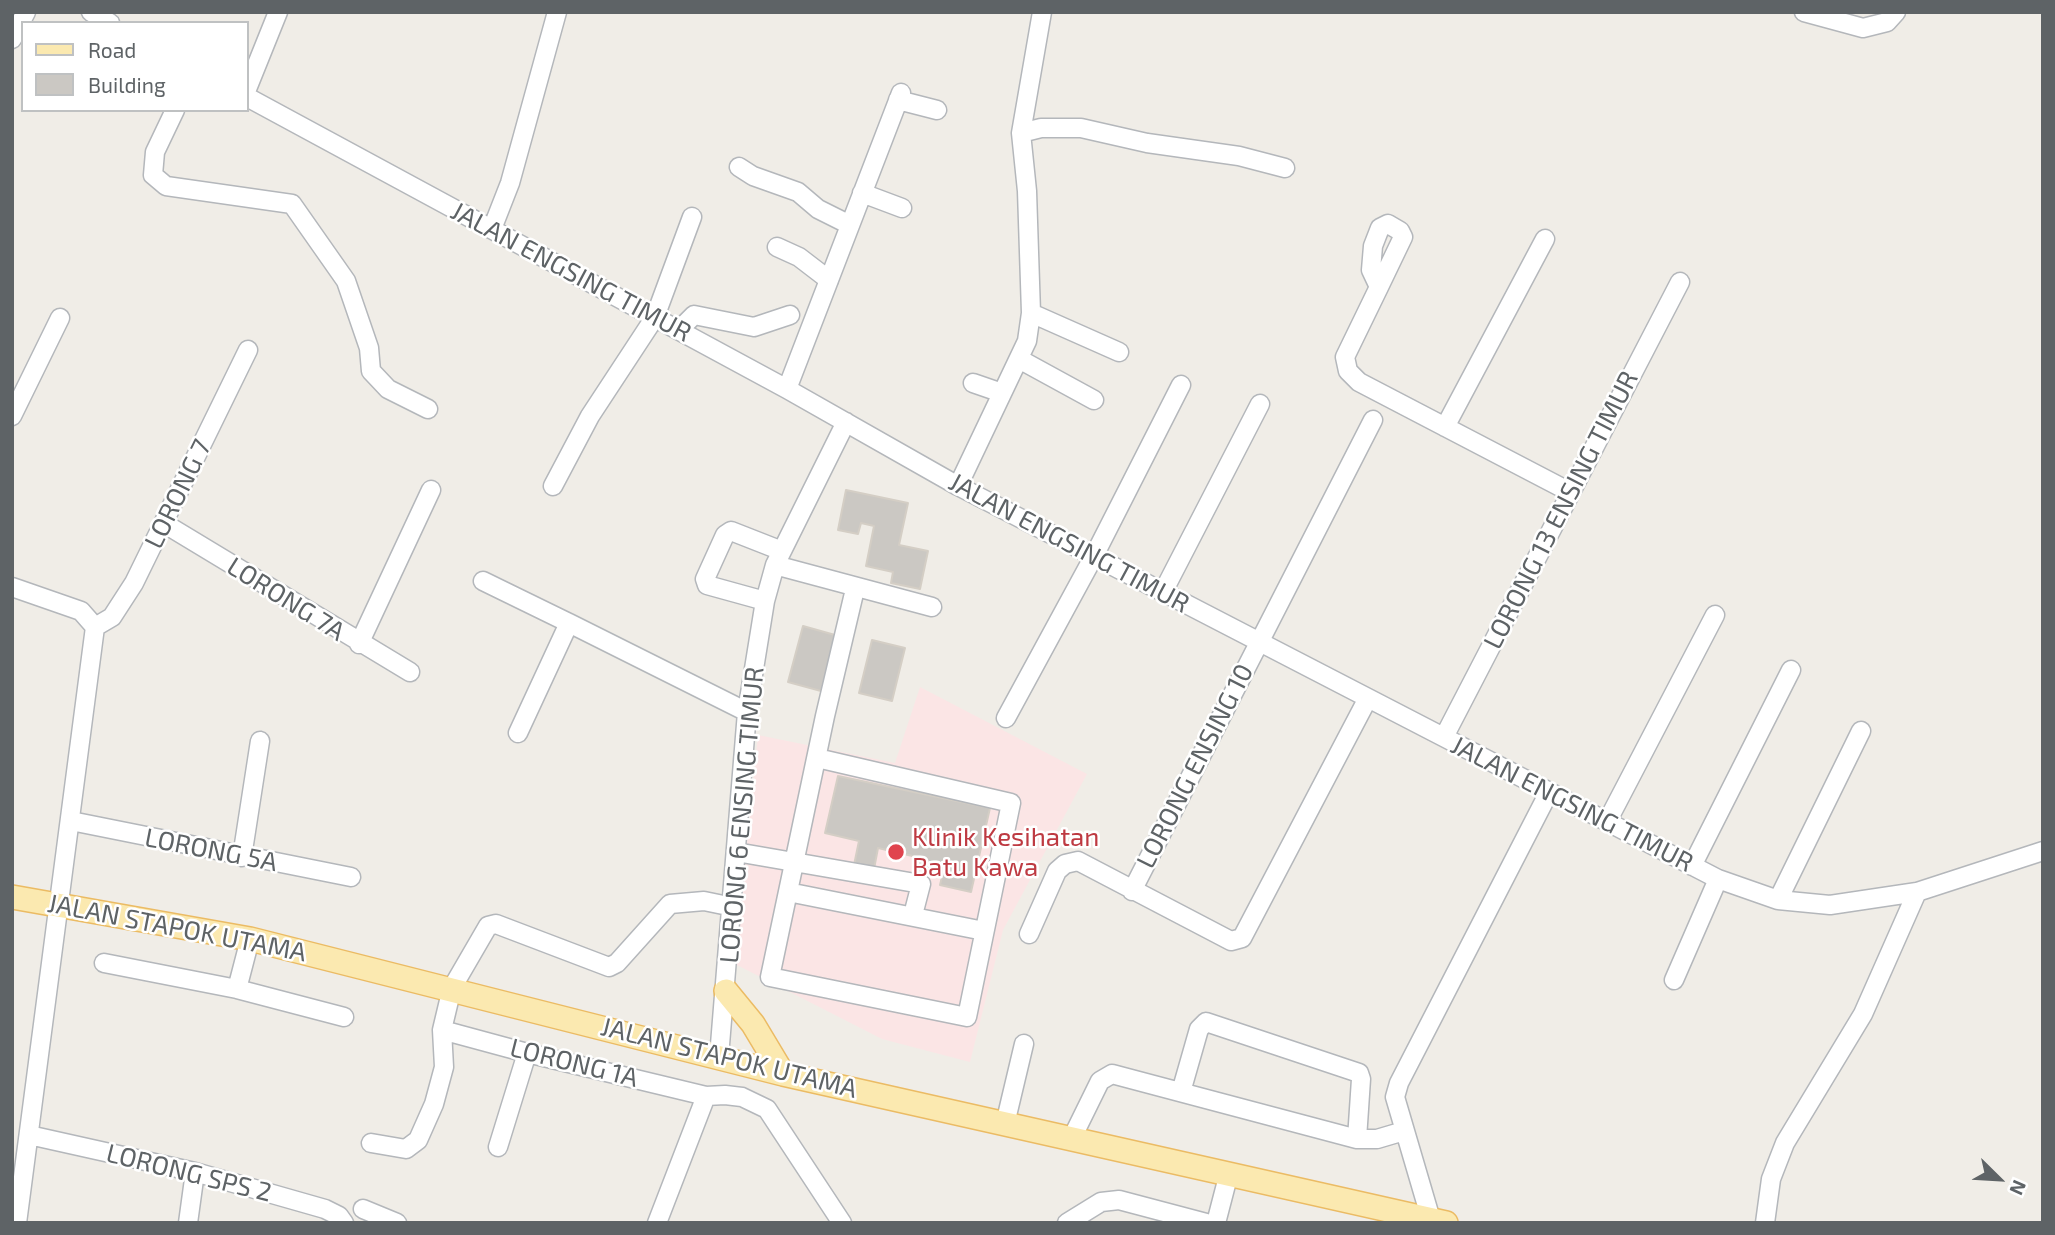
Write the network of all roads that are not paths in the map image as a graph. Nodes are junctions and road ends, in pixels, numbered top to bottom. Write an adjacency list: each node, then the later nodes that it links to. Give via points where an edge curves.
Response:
1 (91, 12): 7 (street)
2 (278, 12): 10 (street)
3 (557, 12): 21 (street, via 510,183)
4 (1042, 12): 14 (street)
5 (1804, 12): 6 (street, via 1863,28 1887,22)
6 (1896, 12)
7 (107, 21)
8 (21, 22): 9 (street)
9 (12, 39)
10 (248, 87)
11 (248, 98): 21 (street, JALAN ENGSING TIMUR)
12 (937, 110): 17 (street, via 899,96)
13 (174, 112): 41 (street, via 155,152 153,175 166,186 292,204 346,281 369,348 371,371 388,388)
14 (1021, 133): 16 (street, via 1081,128 1239,156); 27 (street)
15 (739, 167): 20 (street, via 789,188)
16 (1285, 169)
17 (862, 193): 18 (street); 20 (street)
18 (902, 208)
19 (692, 217): 29 (street)
20 (850, 225): 24 (street)
21 (492, 229): 29 (street, JALAN ENGSING TIMUR)
22 (1545, 239): 45 (street)
23 (777, 247): 24 (street)
24 (829, 280): 37 (street)
25 (1680, 282): 49 (street, LORONG 13 ENSING TIMUR)
26 (1379, 287): 45 (street, via 1345,356 1348,370 1359,382)
27 (1031, 313): 33 (street); 34 (street)
28 (790, 315): 31 (street, via 754,327 694,315)
29 (655, 317): 31 (street, JALAN ENGSING TIMUR); 46 (street, via 590,416)
30 (60, 318): 42 (street)
31 (678, 330): 37 (street, JALAN ENGSING TIMUR)
32 (248, 350): 50 (street, LORONG 7)
33 (1119, 352)
34 (1019, 359): 38 (street); 39 (street)
35 (973, 383): 38 (street)
36 (1181, 385): 51 (street)
37 (787, 388): 44 (street, JALAN ENGSING TIMUR)
38 (1002, 393): 47 (street)
39 (1094, 400)
40 (1260, 404): 56 (street)
41 (428, 409)
42 (12, 416)
43 (1373, 420): 62 (street, LORONG ENSING 10)
44 (846, 422): 47 (street, JALAN ENGSING TIMUR); 52 (street, LORONG 6 ENSING TIMUR)
45 (1445, 427): 49 (street)
46 (553, 486)
47 (958, 486): 51 (street, JALAN ENGSING TIMUR)
48 (431, 490): 63 (street)
49 (1570, 492): 71 (street, LORONG 13 ENSING TIMUR)
50 (165, 524): 61 (street, LORONG 7, via 118,610); 63 (street, LORONG 7A)
51 (1094, 556): 56 (street, JALAN ENGSING TIMUR); 68 (street)
52 (779, 558): 55 (street); 57 (street, LORONG 6 ENSING TIMUR); 57 (street, via 734,531 728,532 705,579 707,585)
53 (483, 581): 60 (street)
54 (12, 587): 61 (street, via 81,611)
55 (855, 589): 58 (street); 73 (street)
56 (1163, 592): 62 (street, JALAN ENGSING TIMUR)
57 (765, 601): 67 (street, LORONG 6 ENSING TIMUR)
58 (932, 607)
59 (1715, 615): 76 (street)
60 (569, 623): 67 (street); 70 (street)
61 (95, 627): 75 (street)
62 (1259, 642): 66 (street, JALAN ENGSING TIMUR); 84 (street, LORONG ENSING 10)
63 (359, 644): 65 (street, LORONG 7A)
64 (1791, 670): 81 (street)
65 (410, 672)
66 (1368, 698): 71 (street, JALAN ENGSING TIMUR); 84 (street, via 1242,938 1231,941)
67 (747, 712): 78 (street, LORONG 6 ENSING TIMUR)
68 (1006, 718)
69 (1861, 731): 88 (street)
70 (518, 733)
71 (1444, 737): 74 (street, JALAN ENGSING TIMUR)
72 (260, 741): 79 (street)
73 (817, 758): 80 (street); 92 (street, via 1011,803)
74 (1549, 792): 76 (street, JALAN ENGSING TIMUR); 109 (street, via 1406,1065 1395,1097)
75 (71, 821): 79 (street, LORONG 5A); 89 (street)
76 (1607, 822): 81 (street, JALAN ENGSING TIMUR)
77 (2043, 851): 86 (street, JALAN ENGSING TIMUR)
78 (736, 852): 80 (street); 90 (street, LORONG 6 ENSING TIMUR)
79 (242, 857): 82 (street, LORONG 5A)
80 (794, 864): 85 (street); 91 (street, via 920,884)
81 (1692, 866): 83 (street, JALAN ENGSING TIMUR)
82 (351, 877)
83 (1718, 880): 88 (street, JALAN ENGSING TIMUR); 96 (street)
84 (1132, 891): 93 (street, via 1078,861 1065,864)
85 (788, 892): 91 (street); 92 (street, via 770,977 967,1017)
86 (1917, 892): 88 (street, JALAN ENGSING TIMUR, via 1830,905); 128 (street, via 1863,1013 1785,1143 1771,1179)
87 (12, 897): 89 (main road, JALAN STAPOK UTAMA)
88 (1777, 900)
89 (57, 903): 94 (main road, JALAN STAPOK UTAMA); 110 (street)
90 (733, 907): 97 (street, via 704,901 670,904 609,967 496,924 488,926); 99 (street, LORONG 6 ENSING TIMUR)
91 (913, 915): 92 (street)
92 (984, 931)
93 (1029, 934)
94 (250, 939): 97 (main road, JALAN STAPOK UTAMA); 98 (street)
95 (104, 963): 98 (street)
96 (1674, 980)
97 (452, 988): 101 (street); 104 (main road, JALAN STAPOK UTAMA)
98 (237, 989): 100 (street)
99 (726, 991): 104 (street, LORONG 6 ENSING TIMUR); 105 (main road, via 753,1024)
100 (344, 1017)
101 (442, 1030): 103 (street, LORONG 1A); 113 (street, via 444,1067 418,1140 406,1149)
102 (1024, 1044): 108 (street)
103 (527, 1053): 107 (street, LORONG 1A); 114 (street)
104 (719, 1057): 105 (main road, JALAN STAPOK UTAMA)
105 (783, 1074): 108 (main road, JALAN STAPOK UTAMA)
106 (1181, 1092): 111 (street, via 1107,1074); 112 (street); 112 (street, via 1199,1029 1206,1023 1359,1073)
107 (706, 1096): 123 (street); 124 (street, LORONG 1A, via 742,1097 767,1109)
108 (1005, 1124): 111 (main road, JALAN STAPOK UTAMA)
109 (1404, 1131): 112 (street); 118 (street)
110 (29, 1135): 115 (street, LORONG SPS 2); 119 (street)
111 (1072, 1138): 116 (main road, JALAN STAPOK UTAMA)
112 (1357, 1139)
113 (372, 1143)
114 (498, 1147)
115 (195, 1172): 120 (street); 121 (street, LORONG SPS 2, via 325,1209)
116 (1229, 1173): 118 (main road, JALAN STAPOK UTAMA); 127 (street)
117 (363, 1209): 122 (street)
118 (1436, 1222)
119 (17, 1223)
120 (188, 1223)
121 (344, 1223)
122 (397, 1223)
123 (657, 1223)
124 (842, 1223)
125 (1067, 1223): 126 (street, via 1101,1202 1119,1200)
126 (1206, 1223)
127 (1216, 1223)
128 (1765, 1223)

